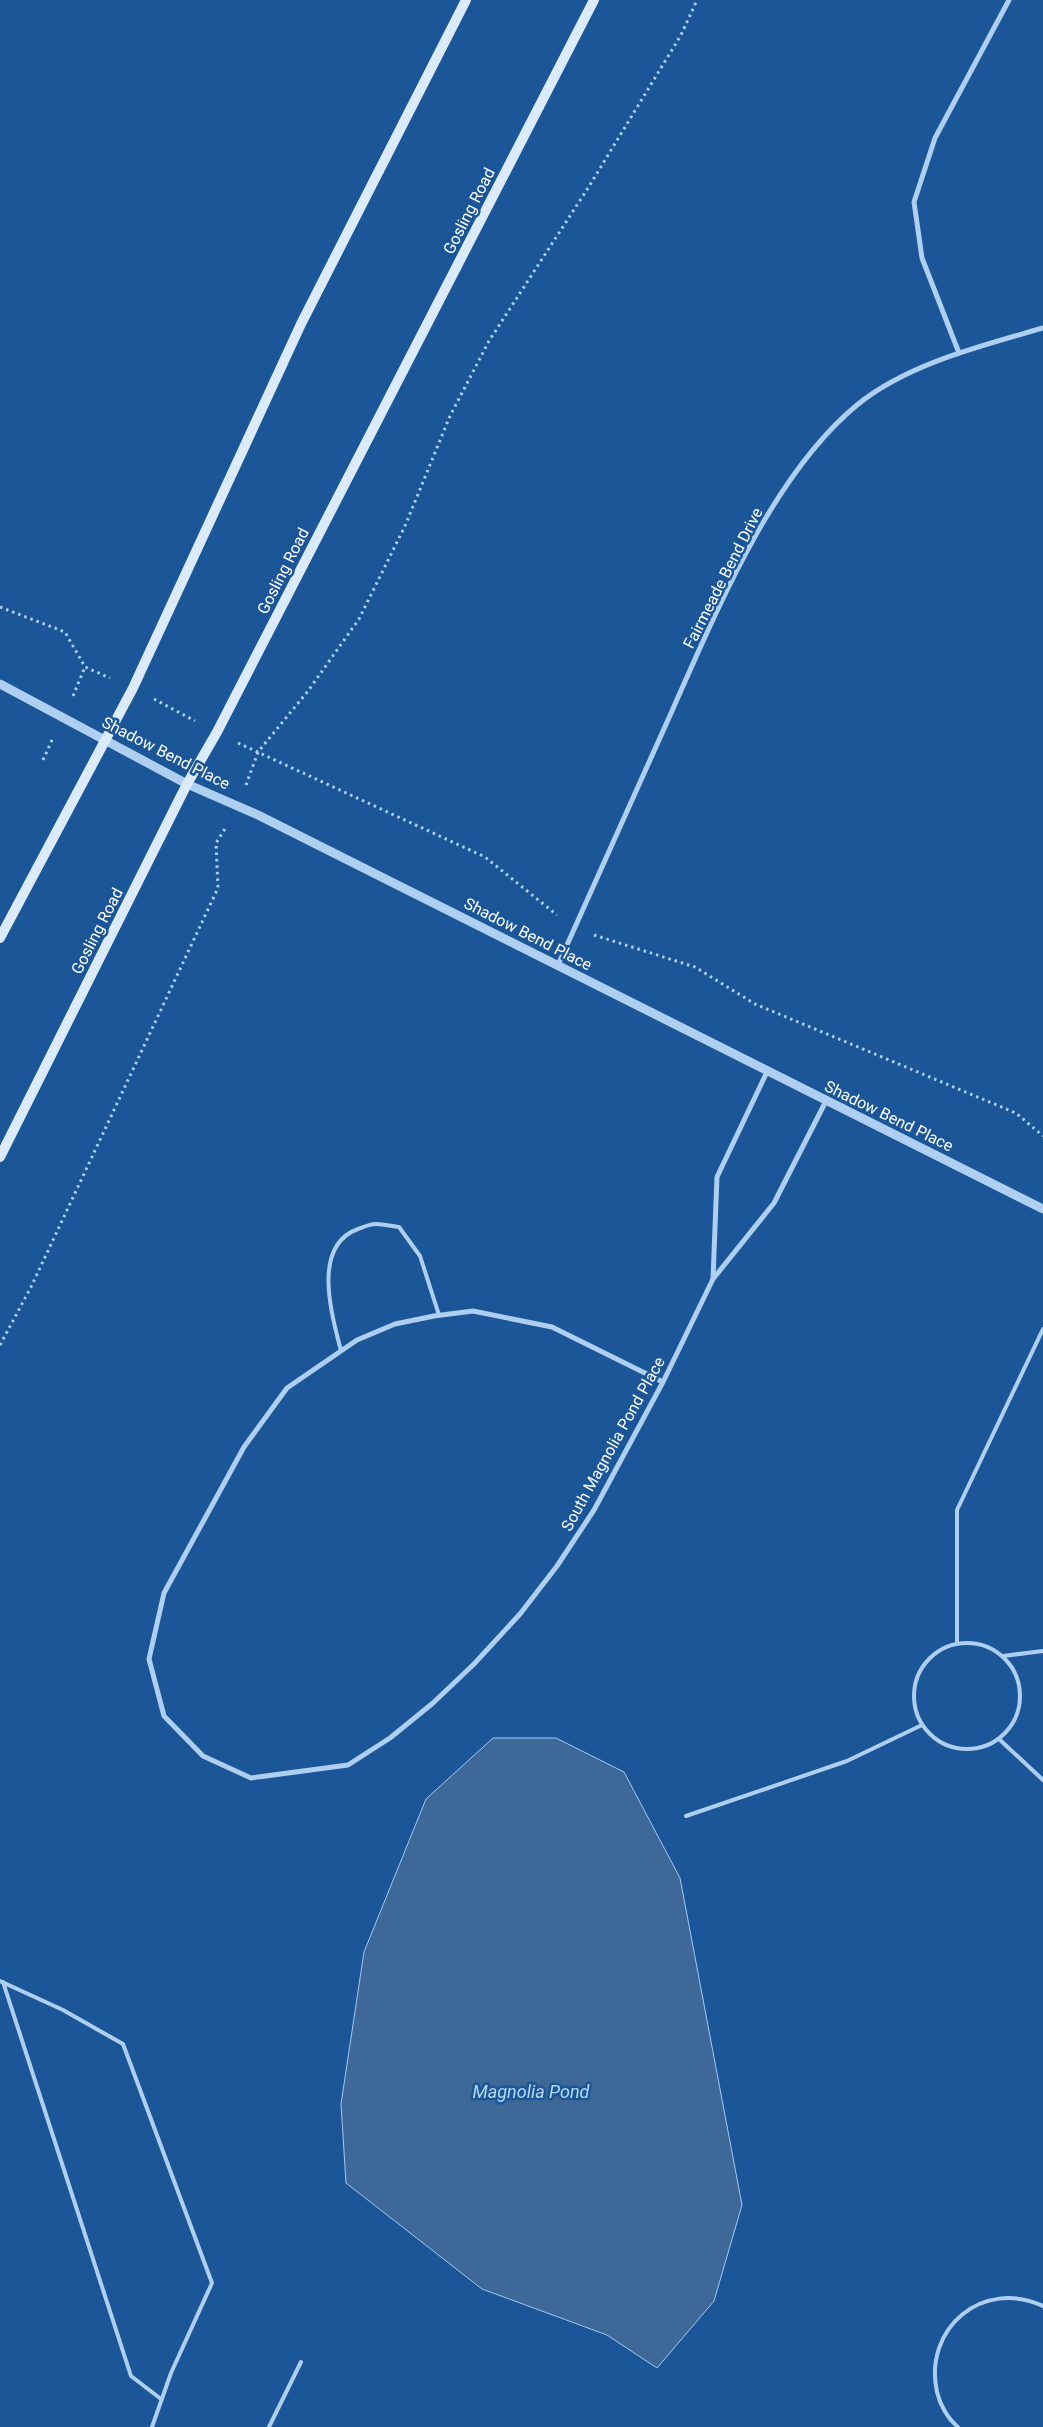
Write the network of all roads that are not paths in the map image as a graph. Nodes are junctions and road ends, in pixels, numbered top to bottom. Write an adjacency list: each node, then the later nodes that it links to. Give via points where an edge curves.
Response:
1 (466, 0): 7 (main road, via 301,324)
2 (594, 0): 8 (main road, Gosling Road, via 217,732)
3 (1008, 0): 5 (street, via 935,138 914,202 922,258)
4 (1043, 328): 5 (street, Fairmeade Bend Drive)
5 (959, 353): 10 (street, Fairmeade Bend Drive, via 902,378 858,404 822,437 796,471 761,527 712,622)
6 (0, 684): 7 (street, Shadow Bend Place)
7 (106, 741): 8 (street, Shadow Bend Place); 9 (main road)
8 (187, 784): 10 (street, Shadow Bend Place, via 240,806); 13 (main road, Gosling Road)
9 (0, 938)
10 (558, 965): 11 (street, Shadow Bend Place)
11 (766, 1072): 12 (street, Shadow Bend Place); 15 (street, South Magnolia Pond Place, via 717,1177)
12 (826, 1101): 14 (street, Shadow Bend Place); 15 (street, South Magnolia Pond Place, via 774,1203)
13 (0, 1157)
14 (1043, 1209)
15 (713, 1279): 19 (street, South Magnolia Pond Place)
16 (440, 1315): 18 (street, via 395,1324 357,1340); 18 (lane, via 420,1256 399,1227 374,1223 351,1232 334,1246 329,1274 332,1313); 19 (street, via 473,1311 552,1327)
17 (1043, 1329): 20 (lane, via 958,1510)
18 (341, 1351): 19 (street, South Magnolia Pond Place, via 286,1388 244,1447 164,1593 149,1659 164,1716 203,1756 251,1778 348,1766 390,1738 474,1664 520,1614 557,1566 594,1510)
19 (663, 1382)
20 (957, 1643): 22 (lane, via 975,1643 992,1648); 23 (lane, via 927,1660 917,1675 915,1709)
21 (1043, 1651): 22 (lane)
22 (1003, 1656): 24 (lane, via 1016,1674 1021,1692 1019,1710 1011,1727)
23 (922, 1725): 24 (lane, via 934,1738 949,1746 983,1747); 26 (lane, via 847,1761)
24 (999, 1739): 25 (lane)
25 (1043, 1780)
26 (686, 1816)
27 (2, 1982): 30 (lane, via 131,2376); 30 (lane, via 63,2010 123,2044 212,2283)
28 (1043, 2306): 33 (lane, via 1030,2300 1006,2297 982,2302 961,2314 945,2332 936,2355 934,2379 940,2402)
29 (301, 2362): 32 (lane)
30 (162, 2399): 31 (lane)
31 (152, 2427)
32 (269, 2427)
33 (958, 2427)

